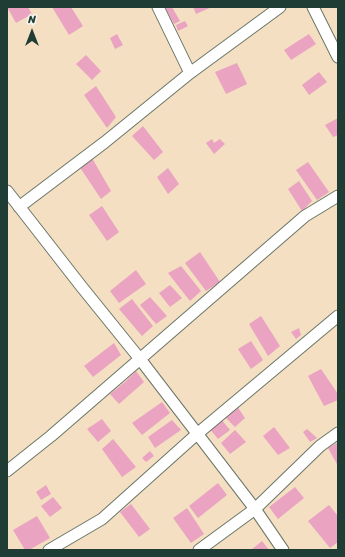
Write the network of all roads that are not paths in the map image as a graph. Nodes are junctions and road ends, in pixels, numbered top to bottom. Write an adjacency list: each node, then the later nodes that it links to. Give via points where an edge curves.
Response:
1 (158, 7): 5 (street)
2 (280, 7): 5 (street)
3 (313, 7): 4 (street)
4 (338, 57)
5 (190, 73): 8 (street)
6 (7, 191): 8 (street)
7 (338, 196): 10 (street, via 305,216)
8 (19, 207): 10 (street)
9 (338, 316): 12 (street)
10 (140, 359): 12 (street); 13 (street)
11 (338, 433): 14 (street, via 320,446)
12 (197, 434): 14 (street); 15 (street, via 102,519)
13 (7, 471)
14 (255, 509): 16 (street); 17 (street)
15 (49, 550)
16 (199, 550)
17 (284, 550)

